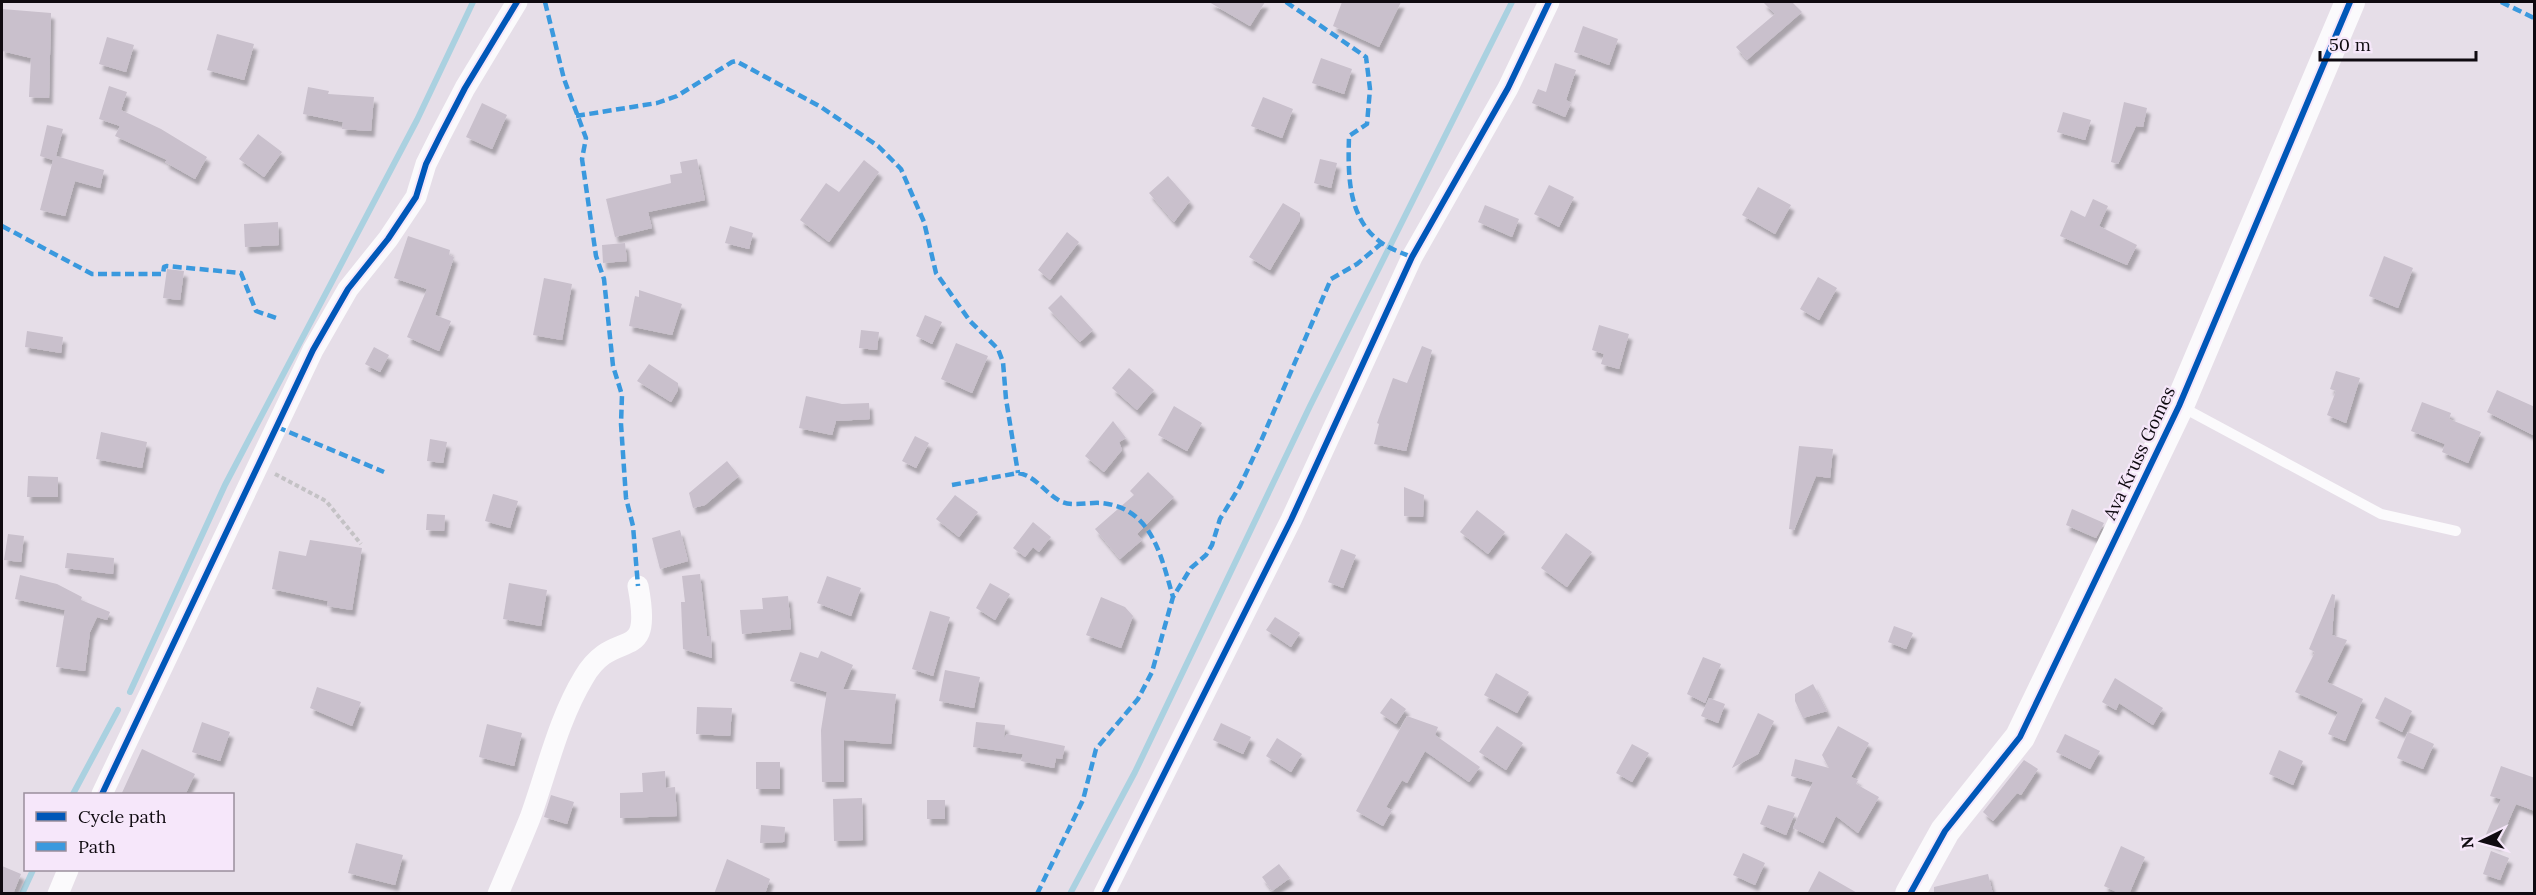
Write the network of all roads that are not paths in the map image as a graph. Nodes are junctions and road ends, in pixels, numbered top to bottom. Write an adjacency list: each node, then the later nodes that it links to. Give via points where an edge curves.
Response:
1 (517, 2): 7 (street, via 440,136 416,197 348,289 313,350)
2 (1549, 2): 11 (street, via 1508,88 1412,257 1291,520)
3 (2350, 2): 4 (street, Ava Kruss Gomes)
4 (2179, 406): 5 (lane, via 2381,514); 12 (street, Ava Kruss Gomes, via 2020,737 1945,831)
5 (2456, 531)
6 (638, 586): 10 (street, via 643,615 641,632 633,641 593,661 574,693 530,818)
7 (103, 793)
8 (69, 871): 9 (street)
9 (58, 894)
10 (498, 894)
11 (1104, 894)
12 (1910, 894)

